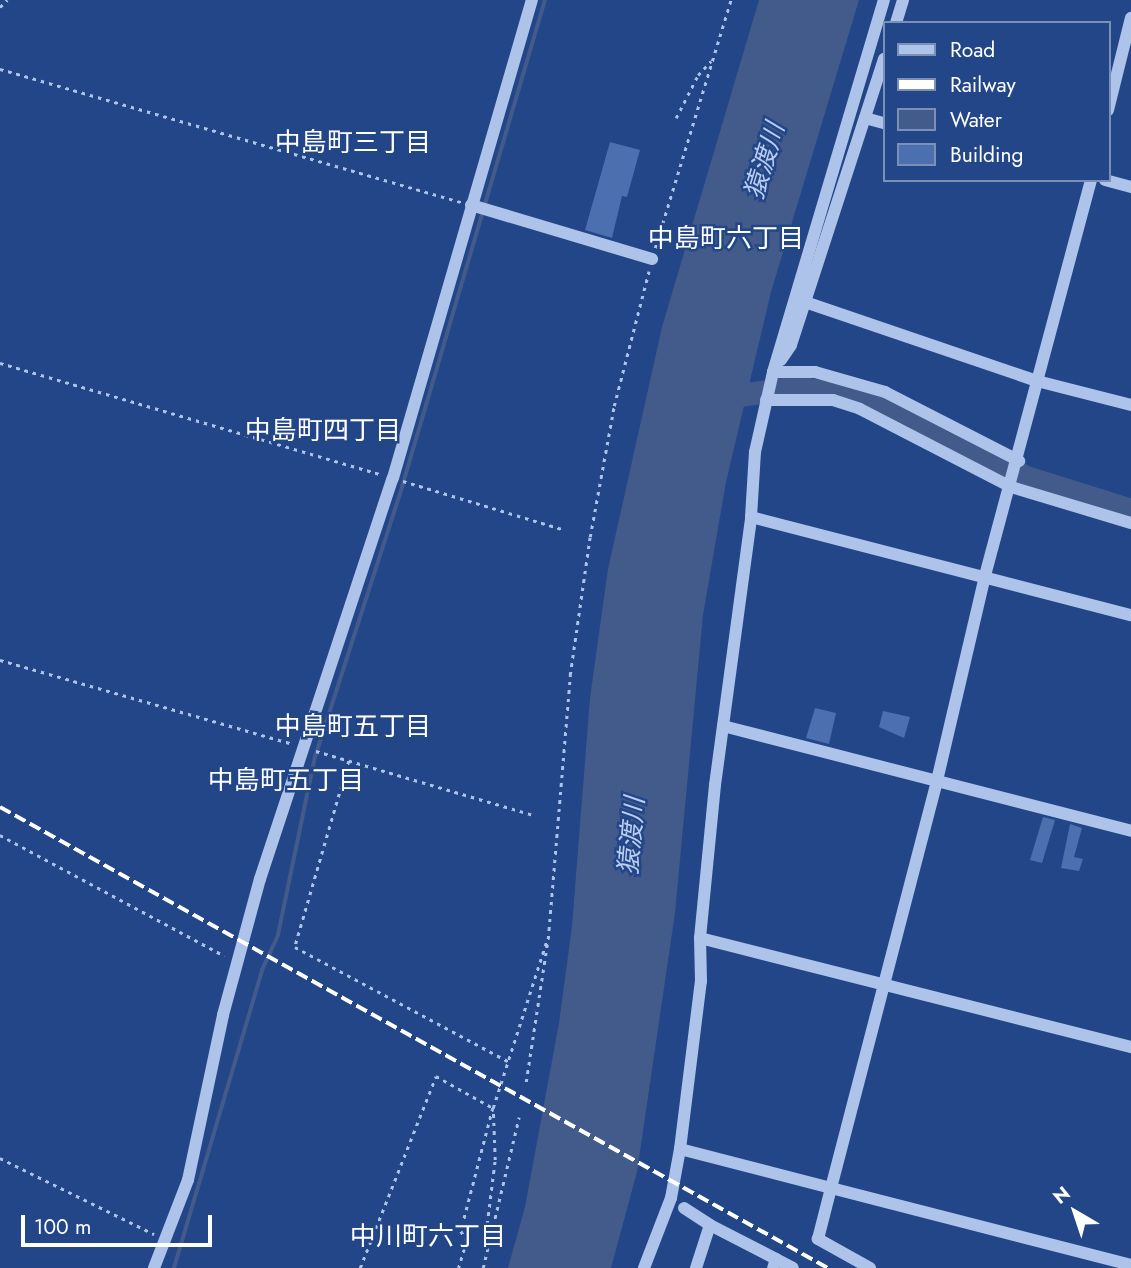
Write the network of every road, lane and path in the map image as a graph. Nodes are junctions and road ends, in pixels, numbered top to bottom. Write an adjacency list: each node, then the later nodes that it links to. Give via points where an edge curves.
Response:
1 (7, 0): 6 (path)
2 (531, 0): 19 (street)
3 (731, 0): 9 (path)
4 (884, 0): 23 (street)
5 (903, 0): 8 (street)
6 (0, 7)
7 (1131, 18): 12 (street)
8 (897, 21)
9 (714, 59): 13 (path, via 698,75); 20 (path)
10 (883, 62): 14 (street)
11 (0, 69): 19 (path)
12 (1110, 102)
13 (676, 118)
14 (865, 118): 15 (street); 21 (street)
15 (883, 124)
16 (1110, 181): 18 (street)
17 (1090, 182): 24 (street)
18 (1131, 187)
19 (473, 205): 20 (street); 28 (street)
20 (652, 259): 45 (path, via 614,406 590,537 570,676)
21 (805, 302): 23 (street, via 791,345); 24 (street)
22 (0, 363): 28 (path)
23 (773, 372): 25 (street); 27 (street, via 815,372 885,392)
24 (1037, 381): 26 (street); 27 (street)
25 (766, 400): 30 (street, via 834,400 860,409); 31 (street, via 755,452)
26 (1131, 405)
27 (1019, 461): 30 (street)
28 (393, 478): 38 (street)
29 (412, 483): 33 (path)
30 (1012, 487): 32 (street); 34 (street)
31 (751, 517): 34 (street); 37 (street)
32 (1131, 523)
33 (562, 529)
34 (985, 576): 35 (street); 40 (street)
35 (1131, 615)
36 (0, 660): 38 (path)
37 (723, 726): 40 (street); 44 (street)
38 (308, 749): 39 (path); 46 (street)
39 (349, 761): 41 (path); 49 (path, via 295,947)
40 (937, 780): 42 (street); 47 (street)
41 (534, 815)
42 (1131, 831)
43 (0, 835): 46 (path)
44 (699, 937): 47 (street); 53 (street, via 701,981)
45 (548, 939): 49 (path, via 538,957); 50 (path)
46 (236, 962): 58 (street, via 188,1180)
47 (884, 982): 48 (street); 55 (street)
48 (1131, 1047)
49 (508, 1061): 51 (path)
50 (526, 1082)
51 (493, 1108): 59 (path, via 495,1160 487,1224); 63 (path, via 436,1076); 64 (path, via 461,1231 467,1241)
52 (519, 1117): 59 (path)
53 (680, 1149): 55 (street); 66 (street, via 671,1198)
54 (0, 1158): 58 (path)
55 (831, 1188): 61 (street); 69 (street, via 818,1239)
56 (684, 1208): 57 (street)
57 (710, 1225): 60 (street); 67 (street)
58 (166, 1240): 62 (street)
59 (491, 1241): 65 (path)
60 (774, 1264): 68 (street)
61 (1131, 1265)
62 (154, 1268)
63 (360, 1268)
64 (459, 1268)
65 (483, 1268)
66 (644, 1268)
67 (696, 1268)
68 (793, 1268)
69 (870, 1268)

